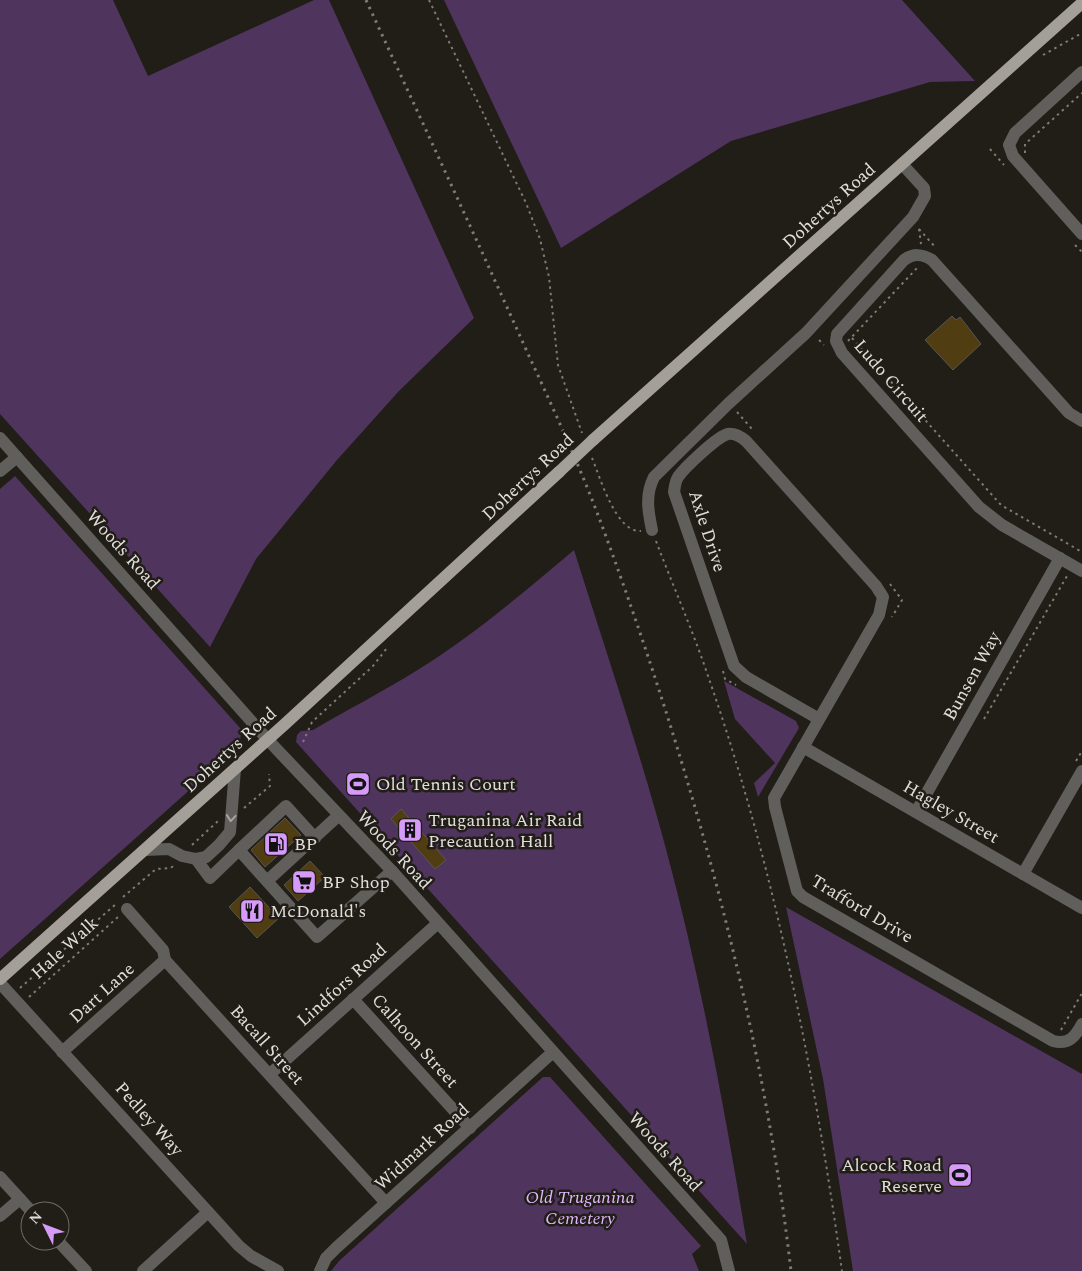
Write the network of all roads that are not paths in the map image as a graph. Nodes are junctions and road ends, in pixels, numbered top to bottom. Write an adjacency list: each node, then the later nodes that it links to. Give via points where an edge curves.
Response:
1 (1082, 3): 3 (main road, Dohertys Road)
2 (1082, 72): 4 (street, via 1015,133 1009,144 1013,156)
3 (902, 164): 9 (street, via 924,188 925,196 913,218 806,333 654,477 647,498); 14 (main road, Dohertys Road, bridge, via 588,438 559,472)
4 (1082, 234)
5 (1082, 421): 10 (street, Ludo Circuit, via 1069,413 932,260 910,256 904,260 837,336 839,350 979,507 1002,525)
6 (0, 438): 7 (street, Woods Road)
7 (17, 457): 8 (street); 14 (street, Woods Road)
8 (0, 472)
9 (652, 530)
10 (1060, 558): 11 (street, Ludo Circuit); 18 (street, Bunsen Way)
11 (1082, 571)
12 (883, 597): 13 (street, Trafford Drive, via 879,615); 13 (street, Axle Drive, via 741,437 731,434 722,437 677,479 674,492 734,666 746,677)
13 (819, 719): 15 (street, Trafford Drive)
14 (268, 740): 16 (main road, Dohertys Road); 19 (street, Woods Road)
15 (803, 747): 18 (street, Hagley Street); 33 (street, Trafford Drive, via 774,802 794,883 800,894 1053,1041 1067,1042)
16 (235, 769): 21 (main road, Dohertys Road); 23 (street, one-way to 23, via 230,832 206,857)
17 (1082, 771): 25 (street)
18 (916, 812): 25 (street, Hagley Street)
19 (338, 816): 20 (street); 24 (street, Woods Road)
20 (315, 838): 22 (street, via 286,806); 26 (street)
21 (145, 850): 23 (street, via 169,849); 31 (main road, Dohertys Road)
22 (239, 850): 23 (street, via 210,878); 26 (street)
23 (196, 859)
24 (392, 871): 26 (street, via 317,937); 29 (street, Woods Road)
25 (1023, 874): 27 (street, Hagley Street)
26 (267, 881)
27 (1082, 908)
28 (127, 909): 30 (street, Bacall Street, via 162,950)
29 (438, 923): 32 (street, Lindfors Road); 35 (street, Woods Road)
30 (165, 960): 34 (street, Dart Lane); 36 (street, Bacall Street)
31 (0, 981): 34 (street, Pedley Way)
32 (354, 999): 36 (street, Lindfors Road); 37 (street, Calhoon Street)
33 (1082, 1024)
34 (62, 1052): 42 (street, Pedley Way)
35 (553, 1052): 37 (street, Widmark Road); 49 (street, Woods Road, via 720,1240)
36 (270, 1074): 41 (street, Bacall Street)
37 (470, 1128): 41 (street, Widmark Road)
38 (0, 1176): 39 (street)
39 (20, 1198): 40 (street); 43 (street)
40 (23, 1201)
41 (386, 1203): 48 (street, Widmark Road, via 326,1258)
42 (208, 1212): 46 (street); 47 (street, Pedley Way, via 251,1256)
43 (0, 1216)
44 (67, 1251): 45 (street)
45 (86, 1271)
46 (143, 1271)
47 (278, 1271)
48 (320, 1271)
49 (730, 1271)

